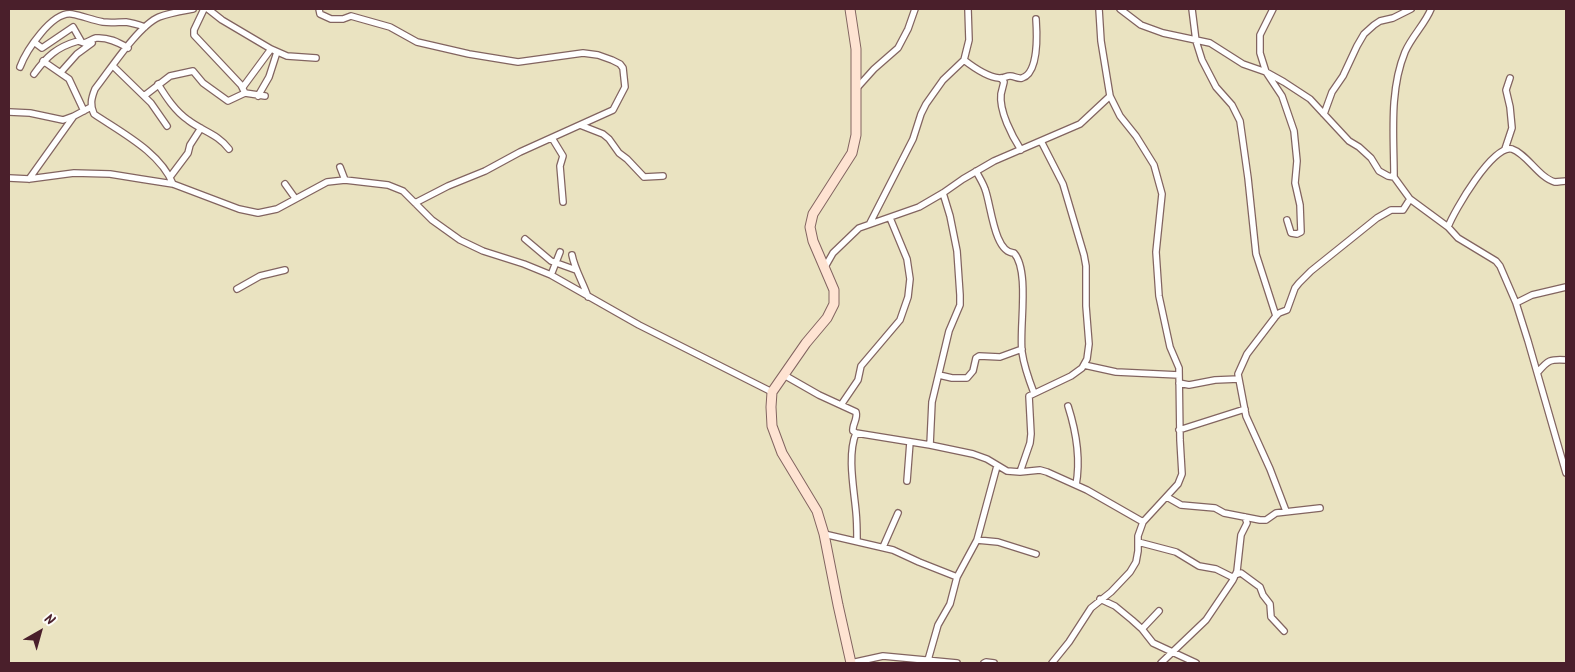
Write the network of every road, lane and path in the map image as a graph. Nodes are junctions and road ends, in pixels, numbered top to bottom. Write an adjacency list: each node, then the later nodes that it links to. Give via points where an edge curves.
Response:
1 (193, 9): 15 (street, via 160,17)
2 (204, 9): 35 (street, via 194,35)
3 (208, 9): 21 (street)
4 (318, 9): 45 (street, via 320,14 331,19 351,16 390,28 416,42 469,54 518,62 583,53 620,64 624,68 625,88 613,110)
5 (850, 9): 34 (main road, via 856,49)
6 (915, 9): 34 (street, via 898,48)
7 (968, 9): 24 (street, via 970,40)
8 (1099, 9): 39 (street)
9 (1120, 9): 17 (street, via 1141,25)
10 (1192, 9): 17 (street)
11 (1273, 9): 29 (street, via 1260,35 1260,53)
12 (1411, 9): 43 (street, via 1380,21 1364,34 1332,92)
13 (1431, 9): 57 (street, via 1407,49 1397,77)
14 (1036, 19): 31 (street, via 1038,40 1031,68 1022,78)
15 (146, 27): 19 (street, via 63,15); 20 (street)
16 (94, 38): 18 (street, via 84,44); 20 (street, via 116,41); 28 (street, via 92,44 77,54)
17 (1196, 40): 29 (street, via 1210,43 1243,64); 85 (street, via 1216,87 1232,105 1240,121 1256,254)
18 (80, 41): 19 (street, via 73,27 42,48); 25 (street, via 60,48)
19 (34, 42): 27 (street)
20 (128, 48): 26 (street)
21 (271, 49): 22 (street); 35 (street)
22 (278, 52): 23 (street, via 287,56); 37 (street)
23 (316, 58)
24 (964, 60): 31 (street, via 979,70); 71 (street, via 943,80 926,104 913,139)
25 (44, 61): 28 (street); 30 (street)
26 (113, 66): 36 (street); 40 (street, via 95,89)
27 (20, 67)
28 (61, 72): 41 (street, via 69,79)
29 (1266, 72): 43 (street, via 1310,99); 70 (street, via 1282,96 1294,131 1295,184 1301,232 1291,233)
30 (34, 74)
31 (1002, 78): 52 (street, via 1002,103 1009,128)
32 (1510, 78): 51 (street, via 1506,90 1512,128)
33 (158, 84): 35 (street, via 170,76 193,72 228,101); 36 (street); 47 (street, via 182,116)
34 (856, 89): 77 (main road, via 856,135 852,153 813,214 810,227)
35 (244, 90): 37 (street)
36 (144, 96): 46 (street)
37 (258, 96): 38 (street)
38 (266, 96)
39 (1110, 96): 49 (street, via 1080,124); 92 (street, via 1120,116 1146,151 1158,177 1162,194 1156,252 1159,296)
40 (91, 107): 41 (street); 56 (street, via 94,114 156,159)
41 (84, 111): 44 (street)
42 (9, 112): 44 (street, via 63,120)
43 (1324, 114): 57 (street, via 1349,141 1371,158 1379,171)
44 (74, 116): 59 (street)
45 (580, 124): 48 (street); 55 (street, via 603,134 644,177)
46 (167, 126)
47 (200, 128): 50 (street, via 219,138); 56 (street, via 188,153)
48 (552, 138): 67 (street, via 563,156 560,166); 68 (street)
49 (1041, 140): 52 (street); 88 (street, via 1063,184 1085,261 1089,344)
50 (229, 149)
51 (1504, 149): 61 (street, via 1510,148 1555,182); 72 (street, via 1481,172)
52 (1021, 150): 54 (street)
53 (340, 167): 60 (street)
54 (976, 171): 64 (street); 86 (street, via 985,188 1002,247 1014,253 1018,260 1022,284)
55 (663, 176)
56 (170, 177): 62 (street)
57 (1394, 177): 66 (street)
58 (9, 178): 59 (street)
59 (29, 179): 62 (street, via 74,173 110,174)
60 (346, 180): 65 (street, via 327,182); 68 (street, via 388,185 402,191)
61 (1566, 181)
62 (173, 184): 65 (street, via 258,213)
63 (285, 184): 65 (street)
64 (943, 193): 69 (street); 91 (street, via 957,251 960,305 949,332)
65 (296, 198)
66 (1410, 199): 72 (street); 85 (street, via 1403,210 1390,210 1377,218 1310,271 1295,288 1287,310)
67 (563, 202)
68 (415, 203): 80 (street, via 460,240)
69 (890, 218): 71 (street); 97 (street, via 907,259 908,297 900,320 860,366 858,380)
70 (1287, 220)
71 (870, 223): 77 (street, via 848,237 833,253)
72 (1448, 227): 84 (street, via 1458,238 1500,266)
73 (525, 239): 76 (street)
74 (560, 252): 76 (street)
75 (572, 255): 79 (street)
76 (556, 263): 79 (street); 80 (street)
77 (825, 268): 90 (main road, via 834,290 834,304)
78 (285, 270): 82 (street, via 260,276)
79 (576, 270): 83 (street)
80 (551, 276): 83 (street)
81 (1566, 287): 84 (street, via 1532,295)
82 (237, 289)
83 (588, 297): 95 (street)
84 (1516, 303): 89 (street)
85 (1276, 316): 93 (street, via 1247,354 1239,370)
86 (1022, 349): 91 (street, via 1000,357 979,356 967,378); 96 (street)
87 (1566, 360): 89 (street, via 1546,362)
88 (1084, 365): 92 (street, via 1116,372); 96 (street, via 1071,376)
89 (1538, 372): 106 (street)
90 (784, 375): 95 (main road); 97 (street)
91 (939, 375): 103 (street, via 932,402)
92 (1179, 375): 94 (street)
93 (1239, 379): 94 (street, via 1189,385); 99 (street)
94 (1179, 383): 100 (street)
95 (772, 392): 115 (main road, via 772,426 782,453 817,511)
96 (1034, 393): 105 (street, via 1029,399 1030,443)
97 (842, 405): 101 (street, via 856,412 853,428)
98 (1068, 406): 108 (street, via 1077,448)
99 (1245, 409): 100 (street); 111 (street)
100 (1179, 430): 109 (street, via 1182,477)
101 (856, 433): 102 (street); 116 (street, via 852,470)
102 (910, 442): 103 (street); 107 (street)
103 (930, 445): 104 (street, via 988,459)
104 (997, 466): 105 (street); 117 (street)
105 (1020, 472): 108 (street, via 1040,470)
106 (1566, 473)
107 (906, 481)
108 (1076, 485): 114 (street)
109 (1167, 497): 113 (street, via 1181,505 1215,508); 114 (street)
110 (1320, 508): 111 (street)
111 (1286, 511): 113 (street, via 1274,513 1266,520)
112 (898, 513): 119 (street)
113 (1245, 518): 121 (street, via 1247,524 1241,535)
114 (1143, 522): 118 (street)
115 (824, 534): 116 (street); 129 (main road)
116 (857, 540): 119 (street)
117 (976, 540): 120 (street, via 998,542); 122 (street)
118 (1138, 542): 121 (street, via 1176,552 1199,566); 123 (street, via 1136,562 1130,572)
119 (883, 547): 122 (street)
120 (1036, 554)
121 (1235, 576): 126 (street, via 1241,573 1260,587 1270,604 1271,617); 127 (street, via 1206,620)
122 (957, 577): 128 (street)
123 (1100, 599): 125 (street, via 1115,606); 133 (street)
124 (1160, 611): 125 (street)
125 (1142, 628): 127 (street, via 1153,643)
126 (1284, 631)
127 (1172, 651): 134 (street); 135 (street)
128 (928, 660): 129 (street, via 883,656); 130 (street)
129 (851, 663)
130 (958, 663)
131 (984, 663): 132 (street)
132 (994, 663)
133 (1052, 663)
134 (1161, 663)
135 (1196, 663)

